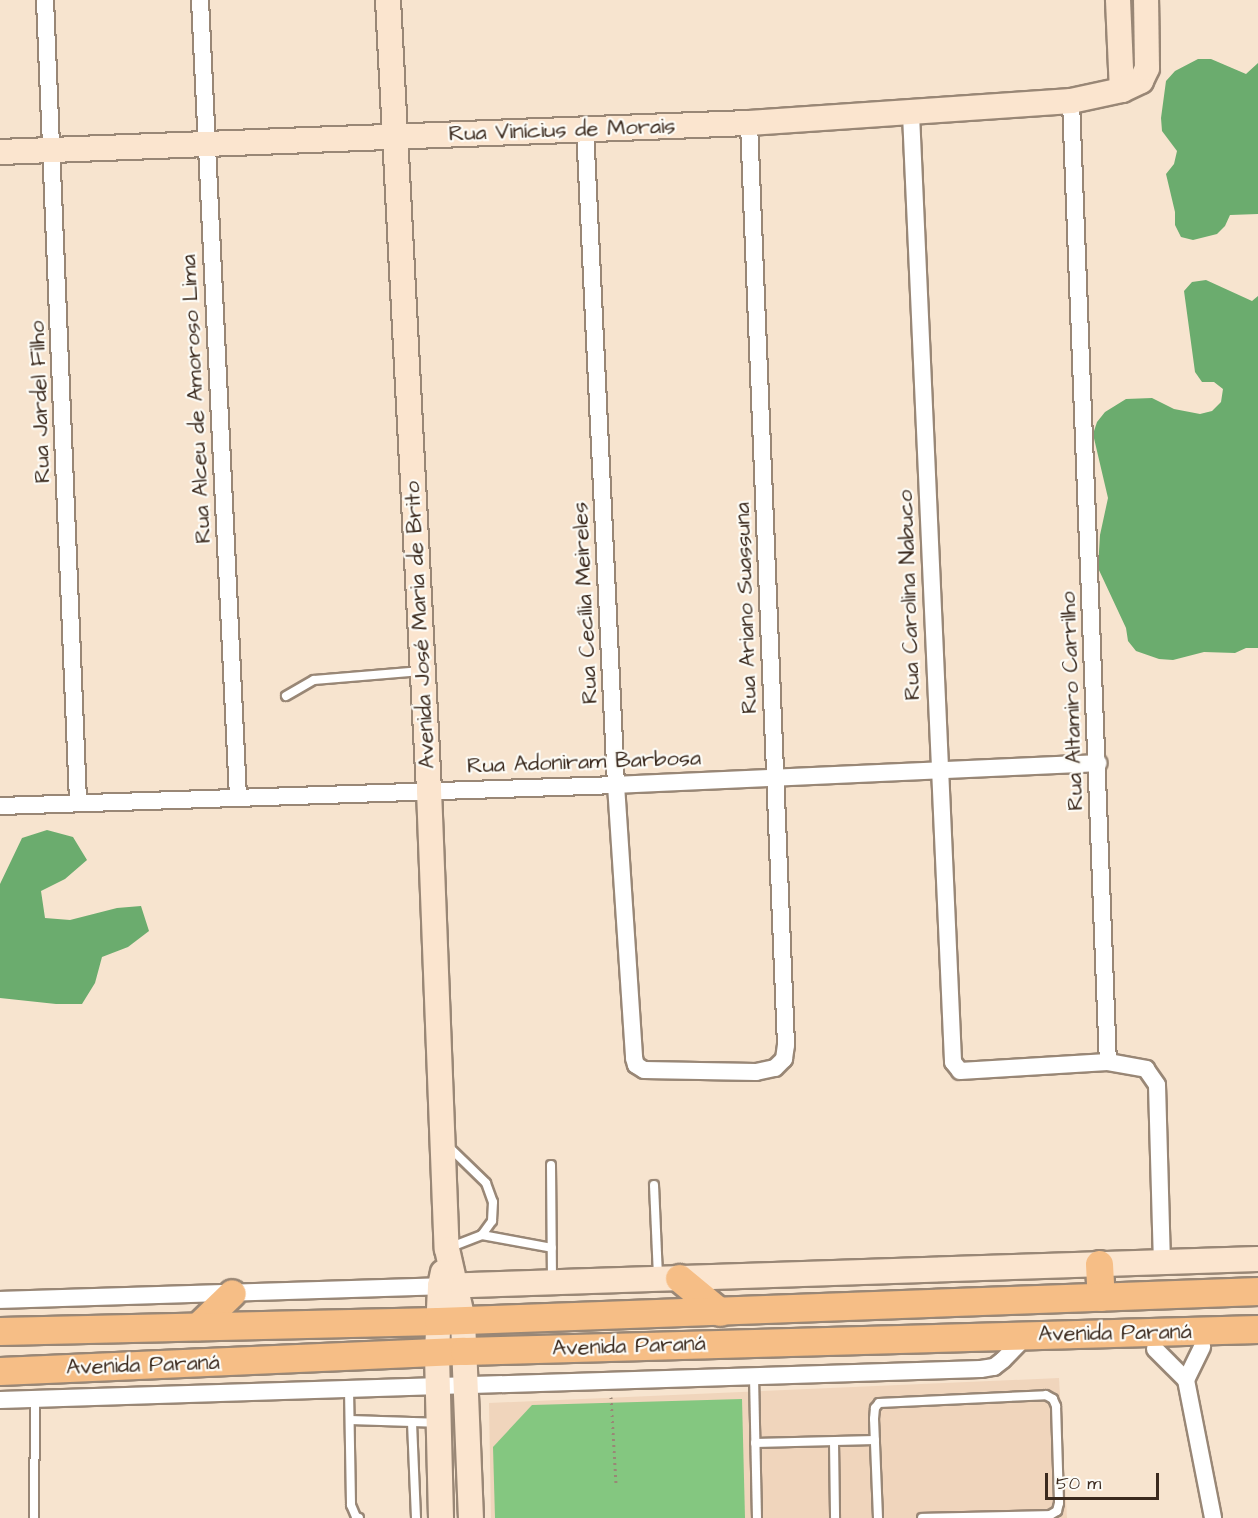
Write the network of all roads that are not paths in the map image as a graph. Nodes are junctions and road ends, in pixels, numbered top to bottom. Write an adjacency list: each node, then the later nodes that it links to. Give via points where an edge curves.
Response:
1 (45, 0): 15 (street, Rua Jardel Filho)
2 (200, 0): 14 (street, Rua Alceu de Amoroso Lima)
3 (388, 0): 13 (street, Avenida José Maria de Brito)
4 (1118, 0): 7 (street)
5 (1146, 0): 6 (street)
6 (1146, 34): 7 (street); 8 (street, via 1147,68 1141,81)
7 (1120, 35): 8 (street)
8 (1122, 90): 9 (street, Rua Vinícius de Morais)
9 (1071, 101): 10 (street, Rua Vinícius de Morais); 19 (street, Rua Altamiro Carrilho)
10 (911, 114): 11 (street, Rua Vinícius de Morais); 20 (street, Rua Carolina Nabuco)
11 (749, 123): 12 (street, Rua Vinícius de Morais); 21 (street, Rua Ariano Suassuna)
12 (585, 128): 13 (street, Rua Vinícius de Morais); 22 (street, Rua Cecília Meireles)
13 (396, 136): 14 (street, Rua Vinícius de Morais); 17 (street, Avenida José Maria de Brito)
14 (207, 144): 15 (street, Rua Vinícius de Morais); 24 (street, Rua Alceu de Amoroso Lima)
15 (52, 150): 16 (street, Rua Vinícius de Morais); 25 (street, Rua Jardel Filho)
16 (0, 152)
17 (423, 671): 18 (lane, via 314,680); 23 (street, Avenida José Maria de Brito)
18 (286, 696)
19 (1098, 763): 20 (street, Rua Adoniram Barbosa); 27 (street, Rua Altamiro Carrilho)
20 (939, 770): 21 (street, Rua Adoniram Barbosa); 27 (street, Rua Carolina Nabuco, via 953,1062 960,1071)
21 (775, 777): 22 (street, Rua Adoniram Barbosa); 28 (street, Rua Ariano Suassuna, via 784,1059 775,1068 756,1072)
22 (616, 784): 23 (street, Rua Adoniram Barbosa); 28 (street, Rua Cecília Meireles, via 634,1058)
23 (429, 790): 24 (street, Rua Adoniram Barbosa); 29 (street, Avenida José Maria de Brito)
24 (238, 796): 25 (street, Rua Adoniram Barbosa)
25 (78, 802): 26 (street, Rua Adoniram Barbosa)
26 (0, 806)
27 (1108, 1062): 36 (street, via 1146,1069 1157,1085)
28 (644, 1070)
29 (443, 1142): 32 (lane, via 486,1183 493,1202 492,1221); 34 (street, Avenida José Maria de Brito)
30 (551, 1165): 33 (lane)
31 (654, 1185): 38 (lane)
32 (482, 1236): 33 (lane); 34 (lane)
33 (552, 1248): 39 (lane)
34 (447, 1250): 40 (street, Avenida José Maria de Brito)
35 (1258, 1259): 36 (street)
36 (1162, 1263): 37 (street)
37 (1099, 1264): 38 (street); 43 (main road)
38 (668, 1278): 39 (street); 45 (main road)
39 (552, 1282): 40 (street)
40 (448, 1286): 42 (street); 46 (street, Avenida José Maria de Brito)
41 (1258, 1292): 43 (main road, Avenida Paraná)
42 (232, 1293): 44 (street); 47 (main road)
43 (1101, 1297): 45 (main road, Avenida Paraná)
44 (0, 1300)
45 (720, 1312): 46 (main road, Avenida Paraná)
46 (450, 1320): 47 (main road, Avenida Paraná); 54 (street, Avenida José Maria de Brito)
47 (198, 1326): 49 (main road, Avenida Paraná)
48 (1258, 1329): 52 (main road, Avenida Paraná)
49 (0, 1331)
50 (1107, 1332): 51 (main road, Avenida Paraná); 52 (main road, Avenida Paraná); 53 (main road)
51 (1028, 1335): 54 (main road, Avenida Paraná); 56 (street, via 994,1367 981,1369)
52 (1213, 1339): 53 (main road); 57 (street)
53 (1155, 1349): 57 (street)
54 (451, 1352): 55 (main road, Avenida Paraná); 58 (street, Avenida José Maria de Brito); 59 (street, Avenida José Maria de Brito)
55 (0, 1371)
56 (754, 1376): 58 (street); 68 (lane)
57 (1186, 1380): 78 (street)
58 (465, 1385): 59 (street); 73 (street, Avenida José Maria de Brito)
59 (439, 1387): 60 (street); 65 (street, Avenida José Maria de Brito)
60 (349, 1389): 61 (street); 63 (lane)
61 (35, 1399): 62 (street); 69 (lane)
62 (0, 1400)
63 (350, 1420): 64 (lane); 70 (lane, via 351,1505)
64 (412, 1422): 65 (lane); 71 (lane)
65 (440, 1424): 72 (street, Avenida José Maria de Brito)
66 (875, 1440): 67 (lane); 76 (lane); 77 (lane, via 875,1408 879,1403 1046,1395 1053,1399 1057,1510 1050,1515)
67 (834, 1442): 68 (lane); 75 (lane)
68 (755, 1443): 74 (lane)
69 (34, 1518)
70 (359, 1518)
71 (416, 1518)
72 (441, 1518)
73 (471, 1518)
74 (757, 1518)
75 (835, 1518)
76 (878, 1518)
77 (922, 1518)
78 (1213, 1518)

